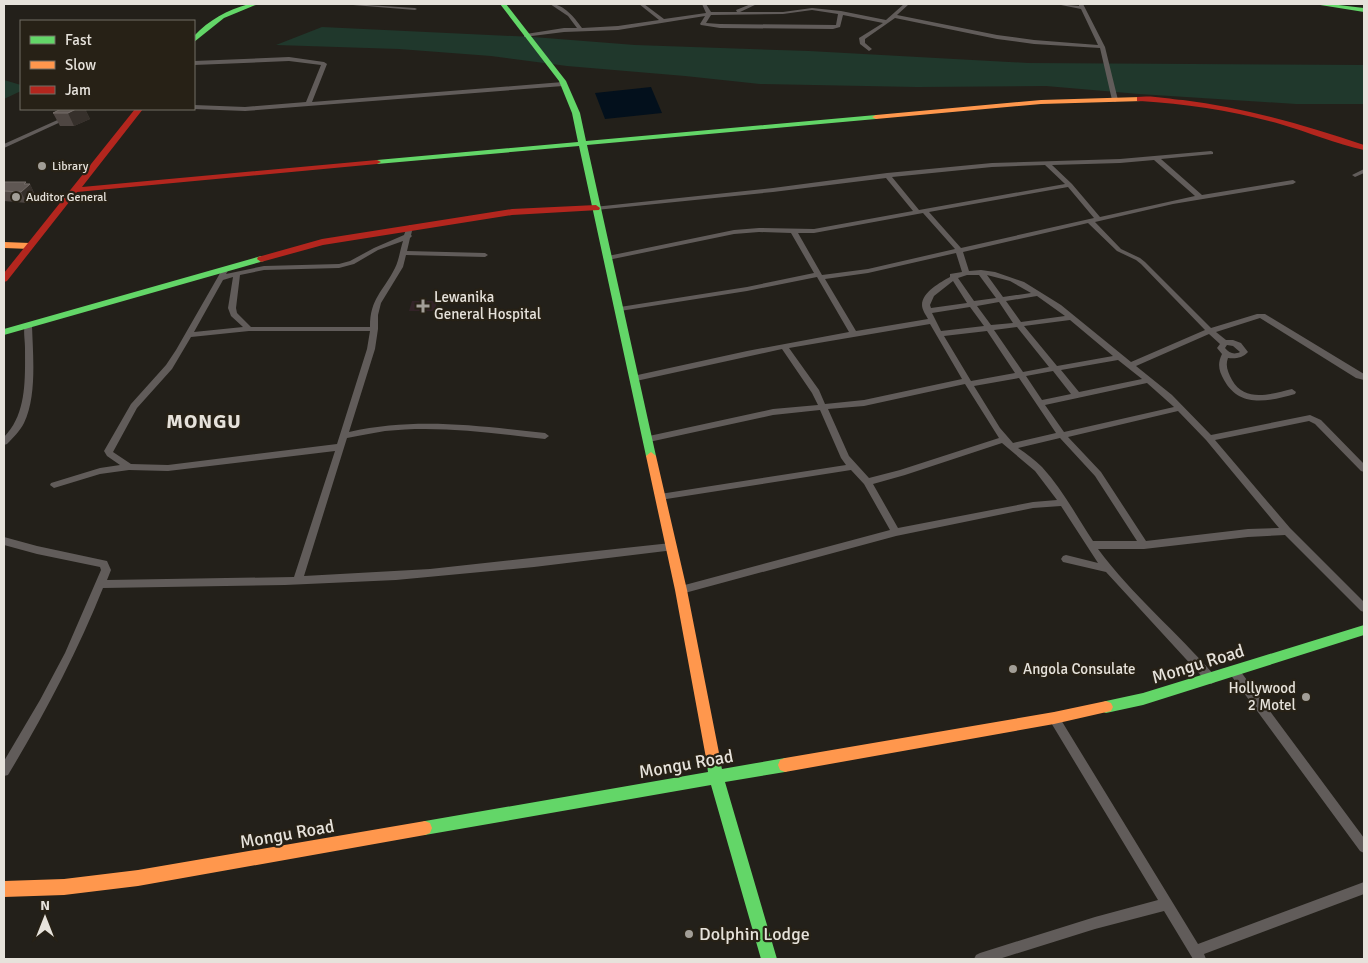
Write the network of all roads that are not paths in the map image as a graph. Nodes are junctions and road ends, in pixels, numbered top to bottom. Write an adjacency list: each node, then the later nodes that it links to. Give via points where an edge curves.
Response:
1 (254, 4): 28 (main road, via 216,18)
2 (354, 4): 17 (street)
3 (503, 4): 27 (main road)
4 (552, 4): 26 (street, via 570,15)
5 (641, 4): 24 (street)
6 (704, 4): 22 (street)
7 (755, 4): 20 (street)
8 (815, 4): 18 (street)
9 (823, 4): 13 (street)
10 (907, 4): 23 (street)
11 (1058, 4): 14 (street)
12 (1317, 4): 15 (main road)
13 (830, 6): 18 (street); 21 (street)
14 (1082, 6): 29 (street)
15 (1348, 6): 19 (main road)
16 (720, 8): 20 (street)
17 (415, 9)
18 (812, 9): 20 (street, via 783,13)
19 (1364, 10)
20 (733, 12): 22 (street)
21 (841, 12): 22 (street, via 838,26 826,28 704,24); 25 (street)
22 (709, 14): 24 (street)
23 (894, 16): 25 (street); 29 (street, via 998,37)
24 (662, 20): 26 (street, via 618,28)
25 (887, 22): 30 (street, via 862,38 862,43)
26 (581, 30): 27 (street)
27 (526, 36): 32 (main road)
28 (195, 39)
29 (1102, 47): 33 (street)
30 (869, 49)
31 (195, 63): 34 (street, via 289,58 324,64)
32 (563, 84): 34 (street); 38 (main road, via 576,113)
33 (1115, 100): 38 (main road, via 1032,103); 40 (main road, via 1156,100 1228,109 1269,118)
34 (309, 102): 35 (street, via 245,109)
35 (195, 107)
36 (84, 110): 39 (street)
37 (138, 110): 49 (main road)
38 (582, 145): 49 (main road); 51 (main road)
39 (4, 146)
40 (1364, 148)
41 (1211, 153): 42 (street)
42 (1156, 158): 43 (street); 50 (street)
43 (1046, 163): 45 (street); 48 (street)
44 (1364, 171): 46 (street)
45 (887, 175): 51 (street); 52 (street)
46 (1355, 175)
47 (1293, 182): 50 (street)
48 (1070, 185): 52 (street); 53 (street)
49 (73, 190): 57 (main road)
50 (1201, 198): 53 (street)
51 (596, 208): 54 (main road, via 512,212); 61 (main road)
52 (921, 211): 55 (street); 58 (street)
53 (1094, 220): 58 (street); 81 (street, via 1119,250 1143,263)
54 (409, 231): 59 (street); 63 (street, via 352,263 273,267); 65 (main road, via 299,247)
55 (794, 232): 61 (street, via 734,232); 66 (street)
56 (4, 245): 57 (main road)
57 (30, 246): 68 (main road)
58 (959, 250): 64 (street); 66 (street, via 868,271)
59 (404, 254): 60 (street); 80 (street, via 377,303)
60 (485, 255)
61 (608, 258): 72 (main road)
62 (981, 272): 64 (street); 69 (street, via 1010,277); 70 (street)
63 (237, 273): 65 (street); 78 (street, via 232,308)
64 (966, 273): 67 (street)
65 (223, 274): 77 (main road); 85 (street)
66 (820, 275): 72 (street); 83 (street)
67 (953, 276): 71 (street); 73 (street, via 928,300)
68 (4, 279)
69 (1038, 294): 70 (street); 74 (street)
70 (1001, 299): 71 (street); 76 (street)
71 (971, 304): 73 (street); 79 (street)
72 (620, 309): 94 (main road)
73 (927, 311): 75 (street)
74 (1071, 318): 76 (street); 89 (street)
75 (933, 321): 83 (street); 84 (street)
76 (1019, 324): 79 (street); 91 (street)
77 (28, 326): 82 (main road); 108 (street, via 29,372 25,408 19,424)
78 (248, 328): 80 (street); 85 (street)
79 (987, 328): 84 (street); 92 (street)
80 (374, 330): 103 (street)
81 (1210, 331): 86 (street); 90 (street); 93 (street, via 1262,316)
82 (4, 332)
83 (853, 333): 87 (street)
84 (939, 334): 96 (street)
85 (188, 335): 111 (street, via 169,366 134,406 108,451)
86 (1224, 343): 88 (street, via 1221,348); 88 (street, via 1237,344 1244,352 1235,356)
87 (784, 346): 94 (street); 100 (street)
88 (1226, 354): 97 (street, via 1222,367 1229,384 1240,396 1249,398)
89 (1119, 358): 90 (street); 91 (street)
90 (1130, 366): 95 (street)
91 (1056, 368): 92 (street); 98 (street)
92 (1020, 375): 96 (street); 99 (street)
93 (1364, 377)
94 (636, 378): 106 (main road)
95 (1149, 380): 98 (street); 101 (street)
96 (968, 383): 100 (street, via 873,401); 107 (street)
97 (1292, 392)
98 (1077, 395): 99 (street)
99 (1040, 402): 102 (street)
100 (822, 406): 106 (street, via 773,412); 112 (street)
101 (1180, 408): 102 (street); 105 (street)
102 (1062, 435): 109 (street); 122 (street, via 1098,474)
103 (344, 436): 104 (street, via 412,427 473,428); 110 (street)
104 (545, 436)
105 (1209, 438): 113 (street, via 1310,418 1318,422); 118 (street)
106 (649, 439): 116 (main road)
107 (1004, 440): 109 (street); 114 (street)
108 (4, 442)
109 (1012, 446): 117 (street, via 1042,471)
110 (339, 447): 111 (street, via 168,468); 126 (street)
111 (130, 467): 115 (street, via 100,471)
112 (852, 467): 114 (street); 116 (street)
113 (1364, 469)
114 (868, 482): 119 (street)
115 (54, 485)
116 (660, 497): 123 (main road)
117 (1063, 503): 119 (street, via 1033,505); 121 (street)
118 (1287, 531): 122 (street); 129 (street)
119 (896, 532): 128 (street)
120 (4, 541): 127 (street, via 104,564 106,570)
121 (1092, 545): 122 (street); 125 (street)
122 (1144, 545)
123 (671, 547): 126 (street, via 452,571); 128 (main road)
124 (1066, 559): 125 (street)
125 (1109, 570): 132 (street)
126 (298, 580): 127 (street)
127 (100, 584): 134 (street, via 45,703)
128 (681, 590): 135 (main road)
129 (1364, 608)
130 (1364, 630): 131 (main road, Mongu Road)
131 (1234, 671): 132 (main road, Mongu Road); 136 (street)
132 (1211, 679): 133 (main road, Mongu Road)
133 (1054, 718): 135 (main road, Mongu Road); 139 (street)
134 (4, 771)
135 (716, 776): 138 (main road, Mongu Road, via 138,878 64,888); 141 (main road)
136 (1364, 848)
137 (1364, 888): 140 (street)
138 (4, 889)
139 (1166, 904): 140 (street); 142 (street)
140 (1197, 955)
141 (769, 959)
142 (980, 959)

